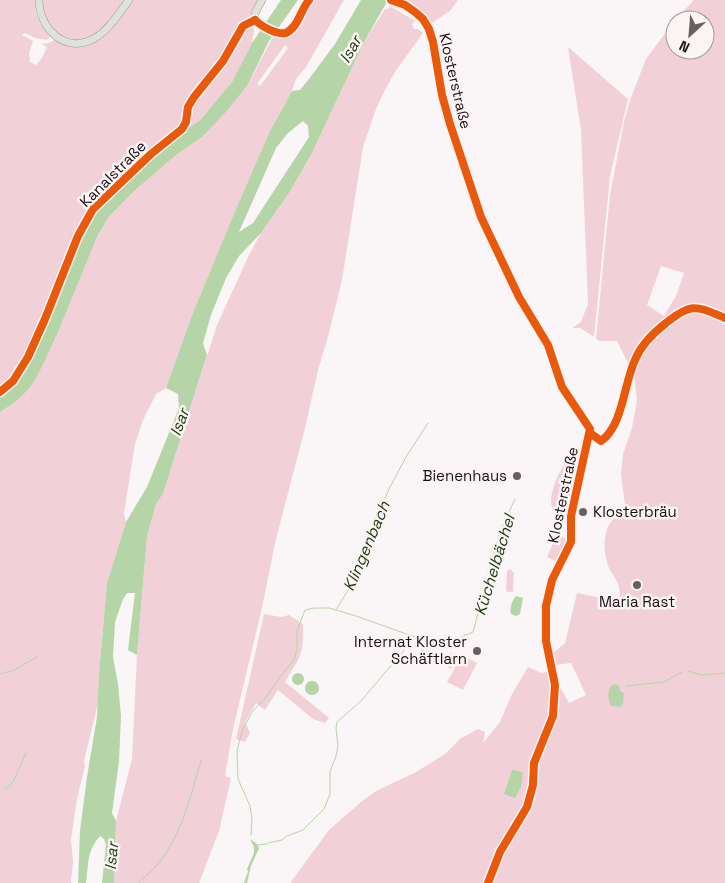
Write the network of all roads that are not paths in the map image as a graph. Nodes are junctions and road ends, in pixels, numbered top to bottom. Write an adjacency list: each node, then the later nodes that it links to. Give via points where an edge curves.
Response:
1 (38, 0): 2 (main road, via 46,28 54,36 76,43 89,41 102,32)
2 (129, 0)
3 (262, 0): 6 (main road, via 255,13)
4 (309, 0): 6 (main road, via 293,29 284,34)
5 (391, 0): 8 (main road, Klosterstraße, via 418,14 431,34 442,95 481,217 519,297 548,345 562,387 590,429 571,516 571,542 552,580 546,606 546,641 554,685 553,716 536,757 531,797 500,852)
6 (258, 22): 7 (street, Kanalstraße, via 243,26 223,61 188,106 182,130 151,154 93,209 78,236 28,357 13,381)
7 (0, 392)
8 (488, 883)

